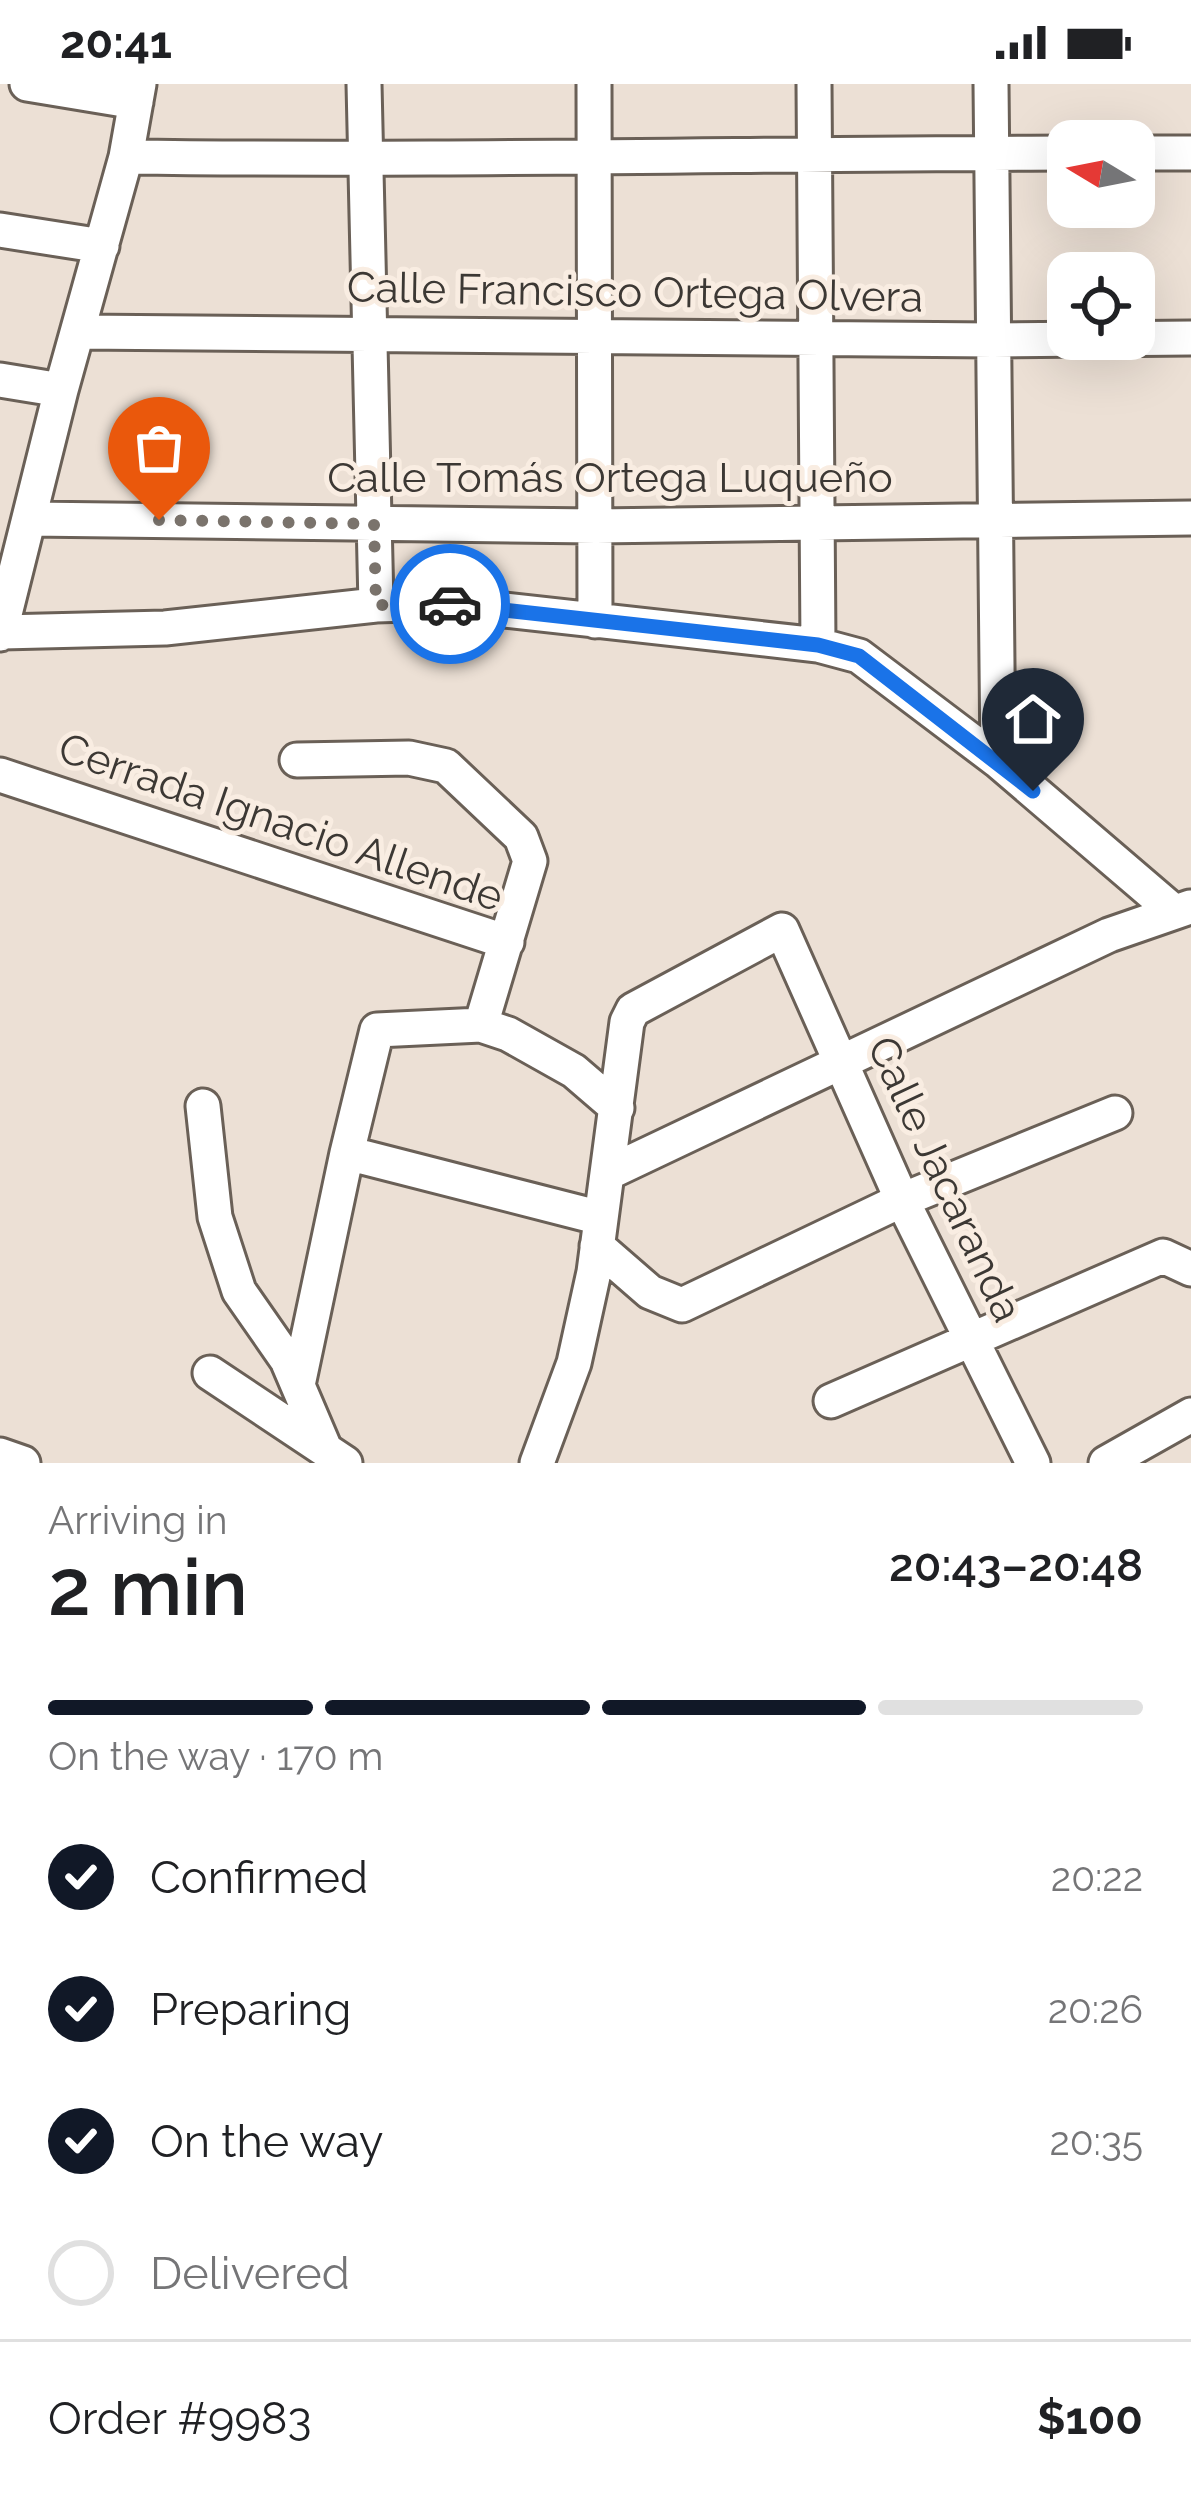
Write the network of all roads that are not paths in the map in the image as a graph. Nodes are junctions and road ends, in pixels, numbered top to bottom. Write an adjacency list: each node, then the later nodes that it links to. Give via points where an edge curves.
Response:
1 (27, 84): 6 (street)
2 (364, 84): 14 (street)
3 (594, 84): 11 (street)
4 (814, 84): 12 (street)
5 (991, 84): 7 (street)
6 (137, 93): 13 (street)
7 (992, 153): 8 (street); 12 (street); 22 (street)
8 (1047, 153)
9 (1155, 153): 10 (street)
10 (1191, 153)
11 (596, 154): 12 (street); 14 (street); 19 (street)
12 (814, 156): 21 (street)
13 (126, 157): 14 (street); 16 (street)
14 (365, 160): 18 (street)
15 (0, 230): 16 (street)
16 (102, 246): 17 (street)
17 (79, 332): 18 (street, Calle Francisco Ortega Olvera); 24 (street)
18 (369, 334): 19 (street, Calle Francisco Ortega Olvera); 28 (street)
19 (596, 338): 21 (street, Calle Francisco Ortega Olvera); 30 (street)
20 (1191, 338): 22 (street, Calle Francisco Ortega Olvera)
21 (816, 339): 22 (street, Calle Francisco Ortega Olvera); 29 (street)
22 (994, 340): 27 (street)
23 (0, 380): 24 (street)
24 (61, 390): 26 (street)
25 (1191, 518): 27 (street, Calle Tomás Ortega Luqueño)
26 (30, 519): 28 (street, Calle Tomás Ortega Luqueño); 33 (street)
27 (995, 521): 29 (street, Calle Tomás Ortega Luqueño); 36 (street)
28 (374, 524): 30 (street, Calle Tomás Ortega Luqueño); 31 (street)
29 (817, 524): 30 (street, Calle Tomás Ortega Luqueño); 34 (street)
30 (596, 526): 32 (street)
31 (376, 605): 32 (street, via 442,603); 33 (street, via 165,628)
32 (596, 621): 34 (street)
33 (1, 633)
34 (818, 645): 36 (street, via 859,656)
35 (297, 760): 39 (street, via 409,758 446,766 521,837 530,861)
36 (998, 761): 38 (street)
37 (0, 775): 39 (street, Cerrada Ignacio Allende)
38 (1181, 909): 41 (street)
39 (507, 942): 40 (street, Cerrada Ignacio Allende)
40 (481, 1025): 43 (street, via 574,1071); 45 (street, via 377,1030)
41 (839, 1061): 43 (street, Calle Jacaranda, via 782,930 633,1010); 46 (street); 47 (street, Calle Jacaranda)
42 (202, 1106): 52 (street, via 215,1217 239,1291)
43 (617, 1108): 46 (street)
44 (1115, 1113): 47 (street)
45 (347, 1153): 48 (street); 52 (street)
46 (608, 1173): 48 (street)
47 (902, 1200): 48 (street, via 682,1305 650,1292); 50 (street, Calle Jacaranda)
48 (599, 1232): 58 (street, via 574,1363)
49 (1177, 1263): 50 (street)
50 (969, 1340): 53 (street); 59 (street, Calle Jacaranda)
51 (210, 1373): 56 (street)
52 (298, 1385): 56 (street)
53 (831, 1401)
54 (1191, 1415): 60 (street)
55 (0, 1455): 57 (street)
56 (335, 1456)
57 (23, 1463)
58 (537, 1463)
59 (1033, 1463)
60 (1106, 1463)

